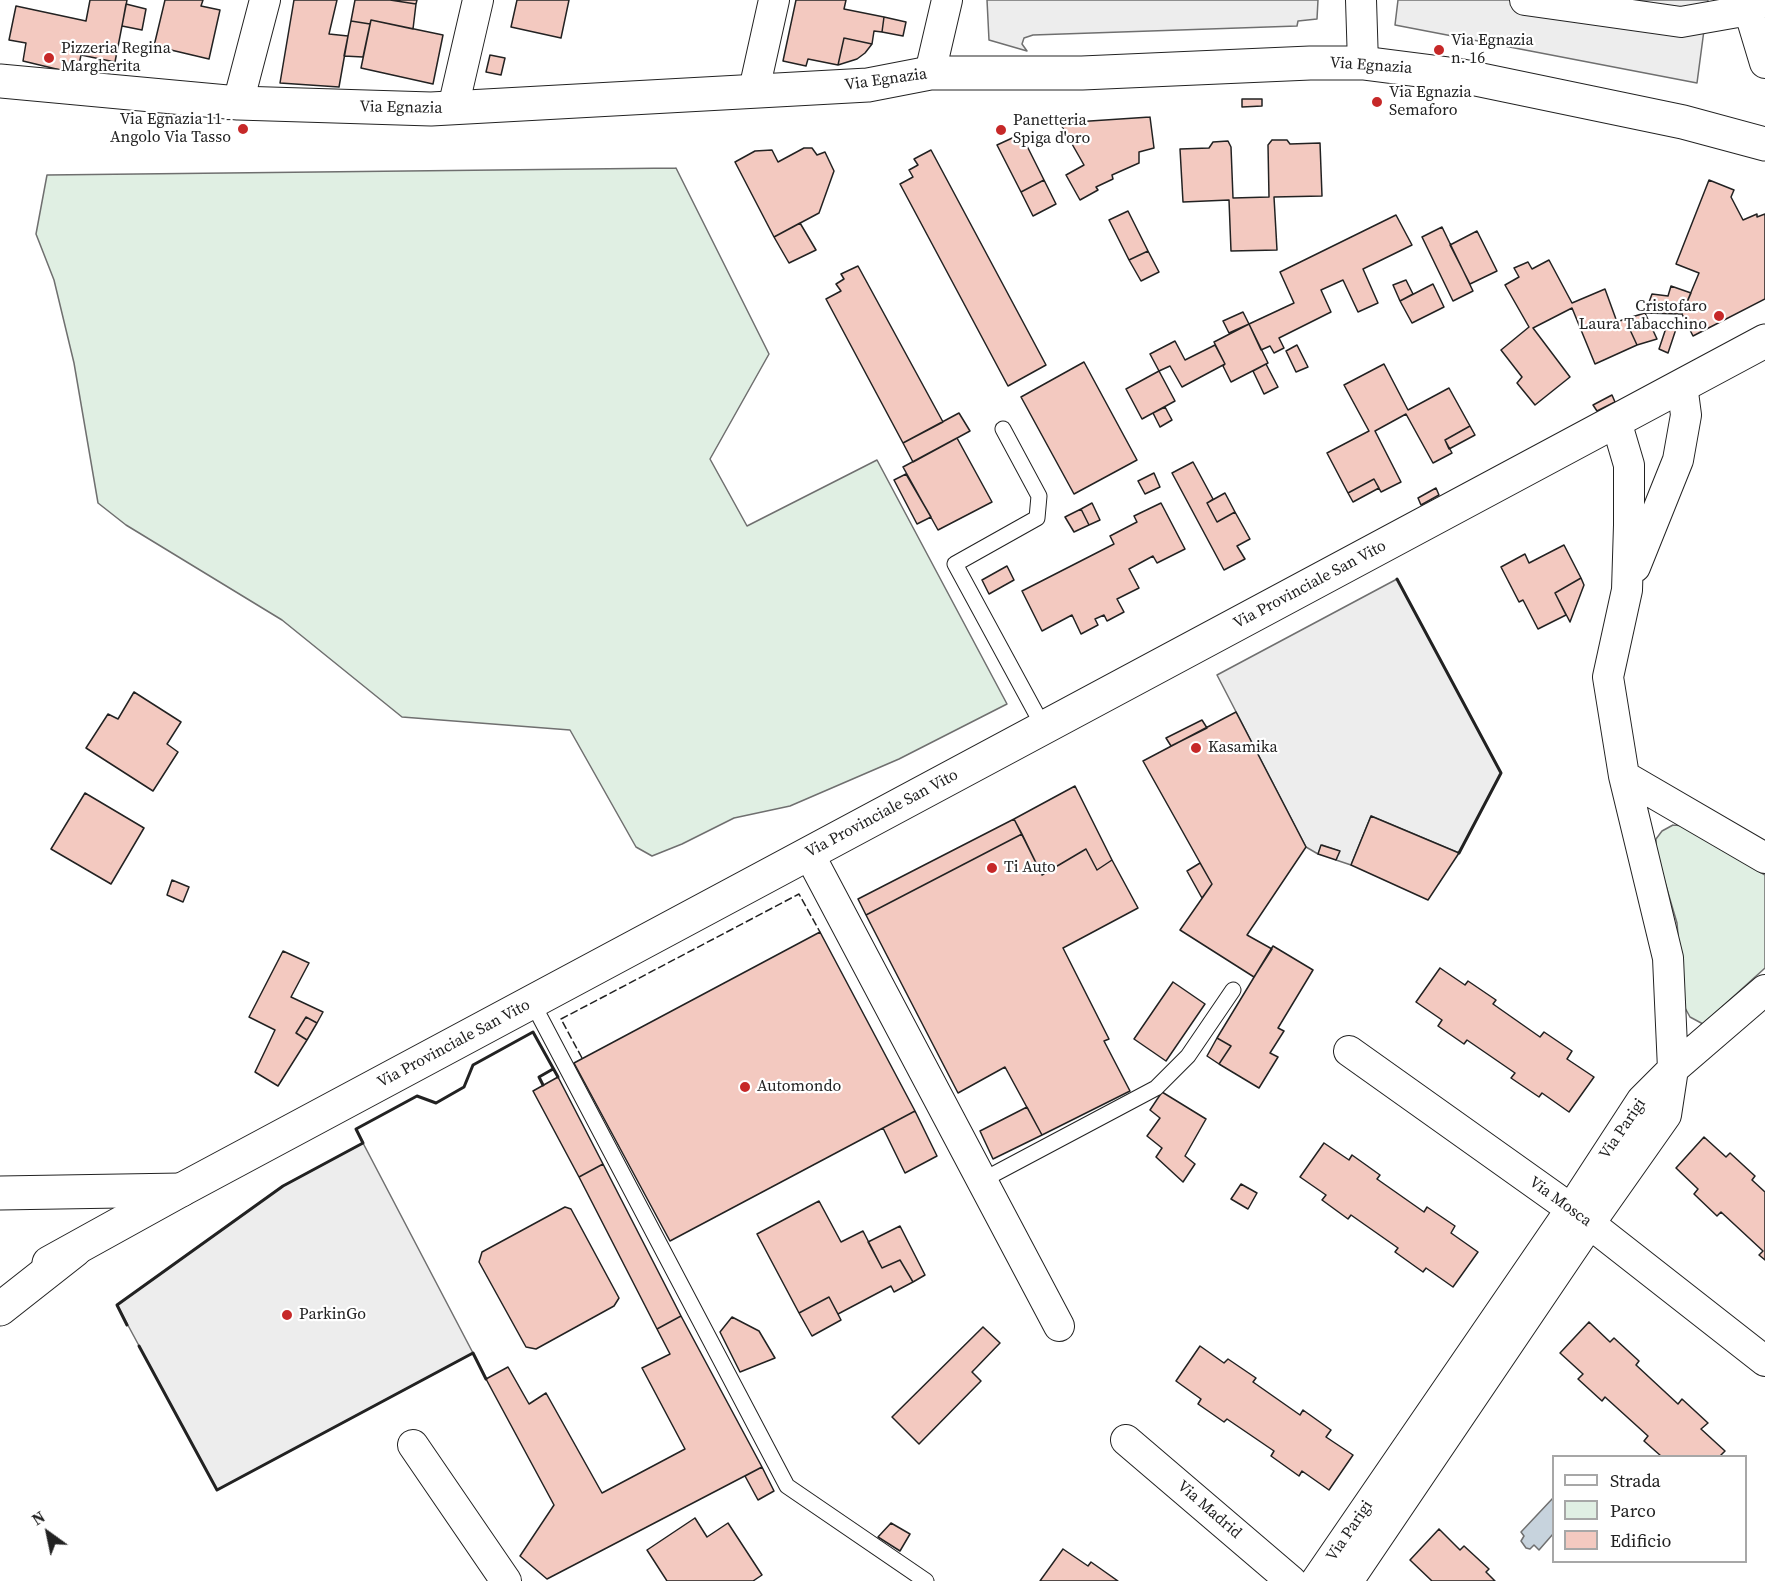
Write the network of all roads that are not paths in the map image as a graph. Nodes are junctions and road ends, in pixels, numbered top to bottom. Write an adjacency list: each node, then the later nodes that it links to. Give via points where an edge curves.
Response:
1 (265, 0): 13 (street)
2 (478, 0): 14 (street)
3 (774, 0): 12 (street)
4 (947, 0): 10 (street)
5 (1361, 0): 8 (street)
6 (1525, 0): 7 (street, via 1681,22)
7 (1753, 3): 9 (street)
8 (1363, 63): 10 (main road, Via Egnazia); 15 (main road, Via Egnazia, via 1457,75 1683,122)
9 (1765, 63)
10 (930, 74): 12 (main road, Via Egnazia, via 868,85)
11 (0, 81): 13 (main road, Via Egnazia)
12 (754, 90): 14 (main road, Via Egnazia)
13 (238, 103): 14 (main road, Via Egnazia)
14 (453, 108)
15 (1765, 144)
16 (1765, 341): 17 (main road, Via Provinciale San Vito)
17 (1682, 385): 18 (main road, Via Provinciale San Vito); 20 (street, via 1686,415 1678,460)
18 (1616, 421): 20 (street, via 1629,465); 21 (main road, Via Provinciale San Vito)
19 (1003, 429): 21 (lane, via 1039,496 1037,518 955,564)
20 (1627, 590): 22 (street, via 1608,677)
21 (1044, 728): 23 (main road, Via Provinciale San Vito)
22 (1624, 776): 24 (street); 29 (street, via 1668,958)
23 (809, 854): 27 (main road, Via Provinciale San Vito); 30 (street)
24 (1765, 858)
25 (1233, 990): 30 (lane, via 1188,1056 1156,1088)
26 (1765, 990): 29 (street, Via Parigi)
27 (532, 1002): 31 (main road, Via Provinciale San Vito); 42 (lane, via 787,1486)
28 (1349, 1050): 33 (street, Via Mosca)
29 (1673, 1069): 33 (street, Via Parigi, via 1642,1100)
30 (981, 1181): 37 (street)
31 (181, 1190): 32 (main road); 34 (main road, Via Provinciale San Vito)
32 (0, 1193)
33 (1581, 1216): 38 (street, Via Mosca); 44 (street, Via Parigi); 45 (street, Via Parigi)
34 (75, 1250): 35 (main road, Via Provinciale San Vito); 36 (main road)
35 (0, 1290)
36 (0, 1309)
37 (1059, 1326)
38 (1765, 1361)
39 (1126, 1440): 43 (street, Via Madrid)
40 (413, 1445): 41 (street)
41 (506, 1581)
42 (926, 1581)
43 (1291, 1581)
44 (1316, 1581)
45 (1348, 1581)

